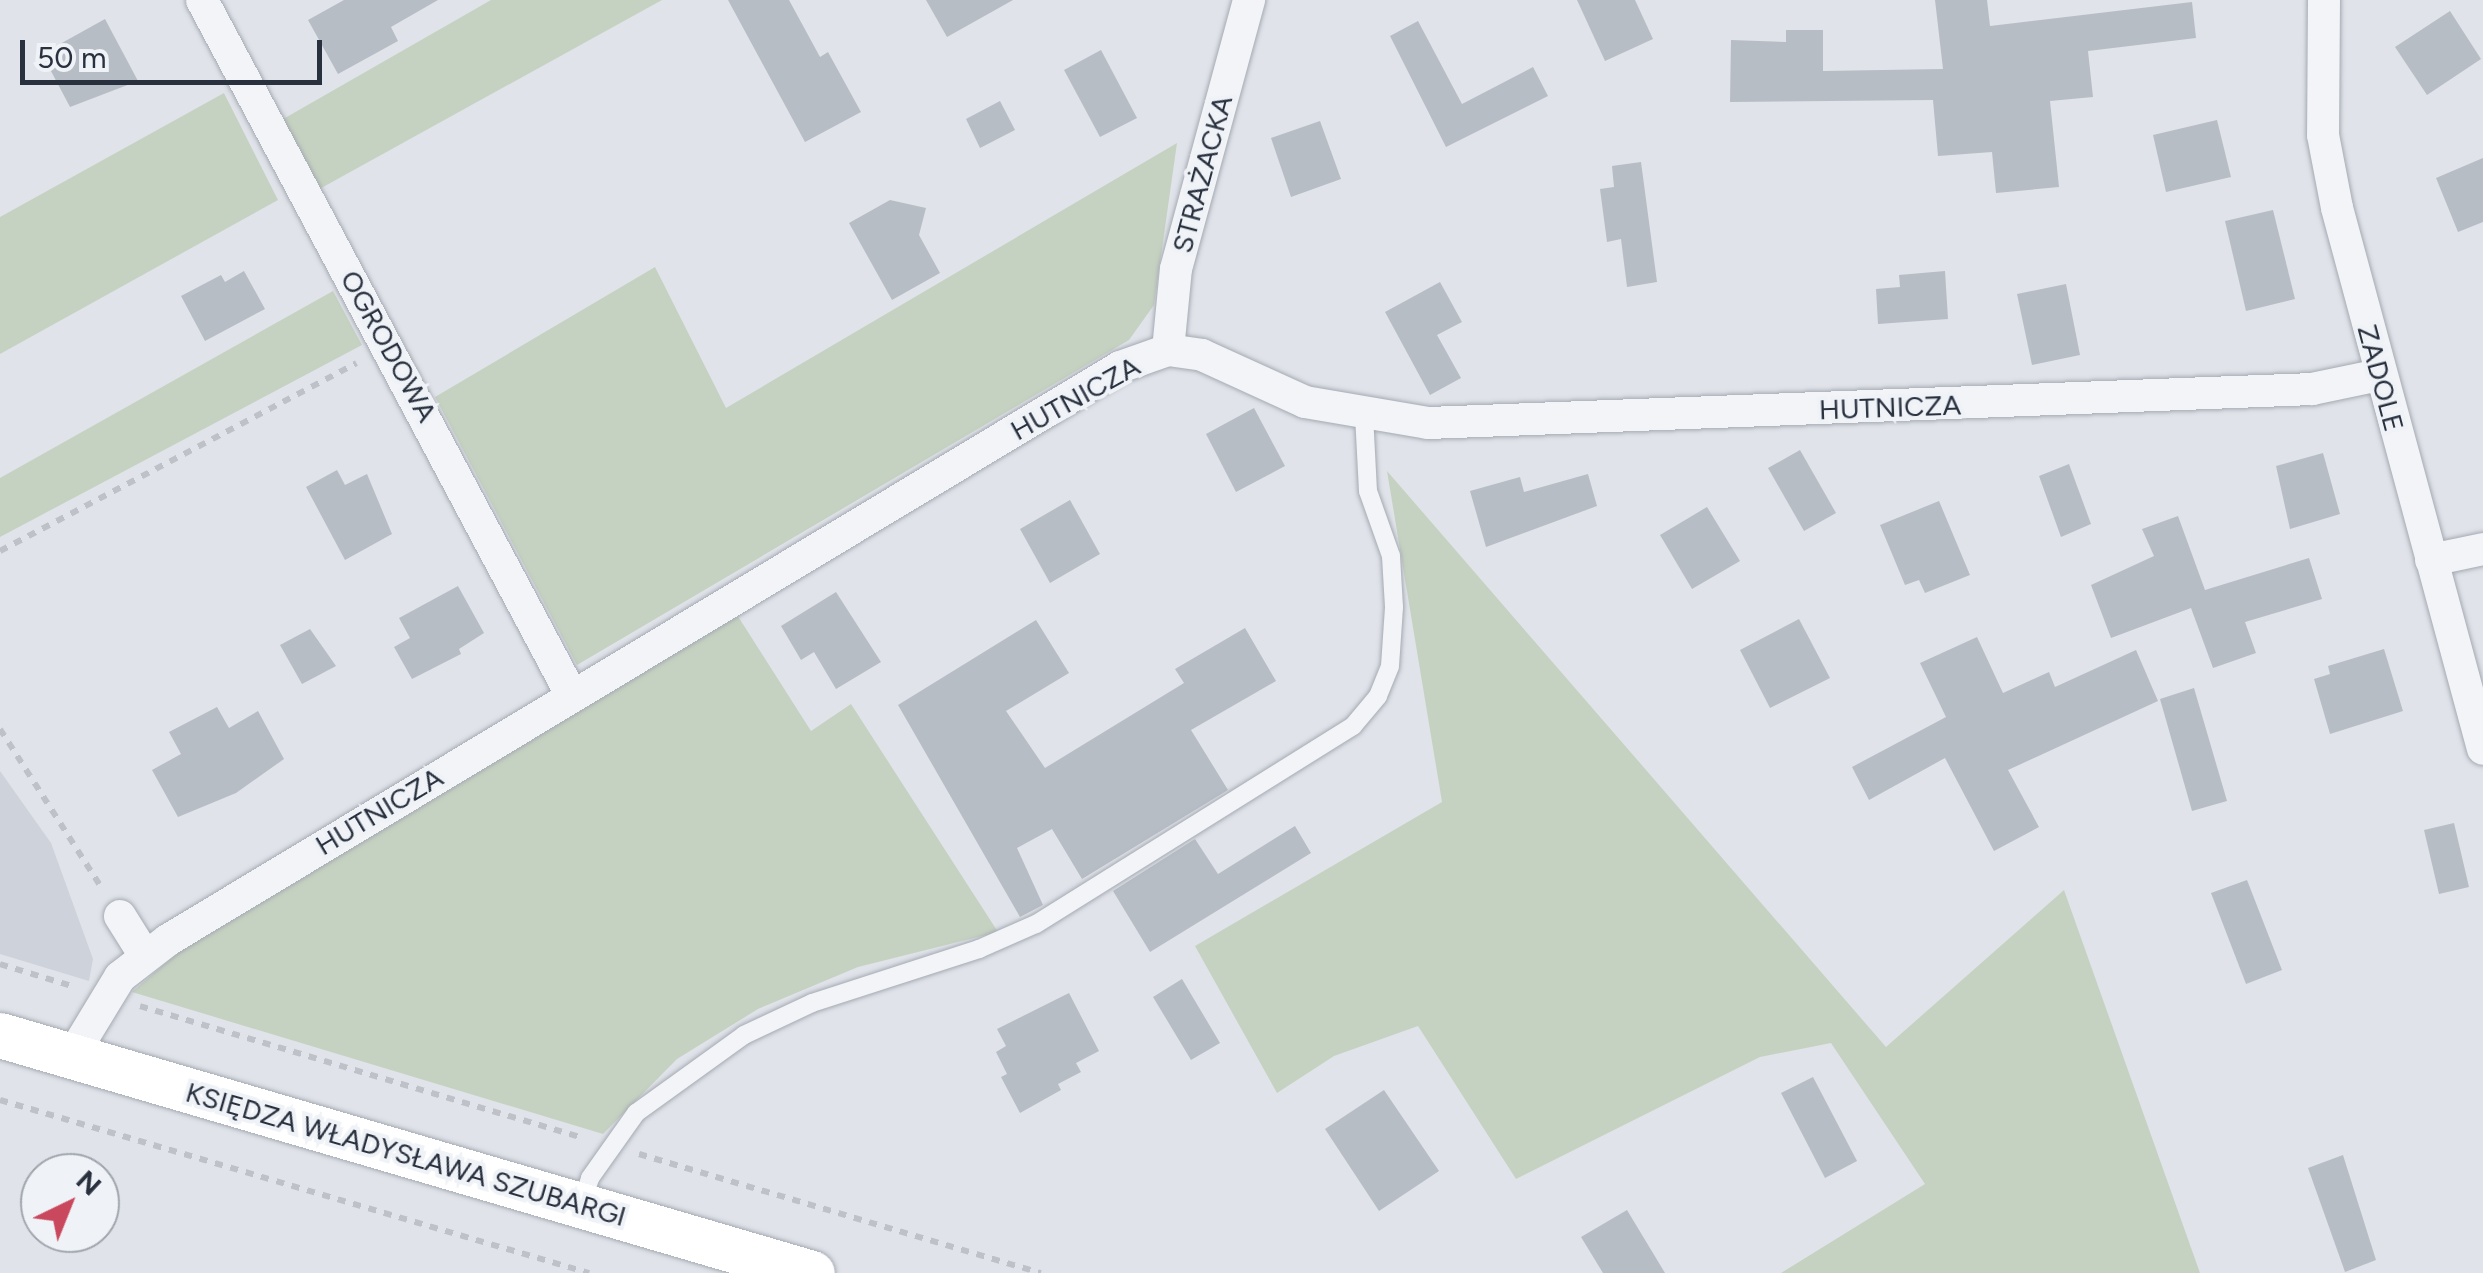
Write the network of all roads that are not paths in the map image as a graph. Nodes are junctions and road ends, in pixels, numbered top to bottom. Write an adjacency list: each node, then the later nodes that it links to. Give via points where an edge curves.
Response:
1 (202, 0): 9 (street, OGRODOWA)
2 (1249, 0): 4 (street, STRAŻACKA, via 1176,269)
3 (2324, 0): 5 (street, ZADOLE, via 2324,135)
4 (1168, 350): 6 (street, HUTNICZA, via 1202,355 1305,402); 9 (street, HUTNICZA, via 1120,367)
5 (2379, 375): 6 (street, HUTNICZA, via 2312,389 1532,422 1428,423); 8 (street, ZADOLE)
6 (1364, 415): 15 (lane, via 1366,473 1390,556 1394,607 1390,666 1378,696 1353,726 1036,924 980,950 812,1003 744,1035 661,1093 610,1146)
7 (2483, 549): 8 (street)
8 (2432, 560): 10 (street, ZADOLE)
9 (571, 694): 12 (street, HUTNICZA)
10 (2483, 749)
11 (120, 916): 12 (street)
12 (145, 956): 14 (street, HUTNICZA, via 106,996)
13 (0, 1035): 14 (street, KSIĘDZA WŁADYSŁAWA SZUBARGI)
14 (72, 1056): 15 (street, KSIĘDZA WŁADYSŁAWA SZUBARGI)
15 (580, 1206): 16 (street, KSIĘDZA WŁADYSŁAWA SZUBARGI)
16 (786, 1270)

